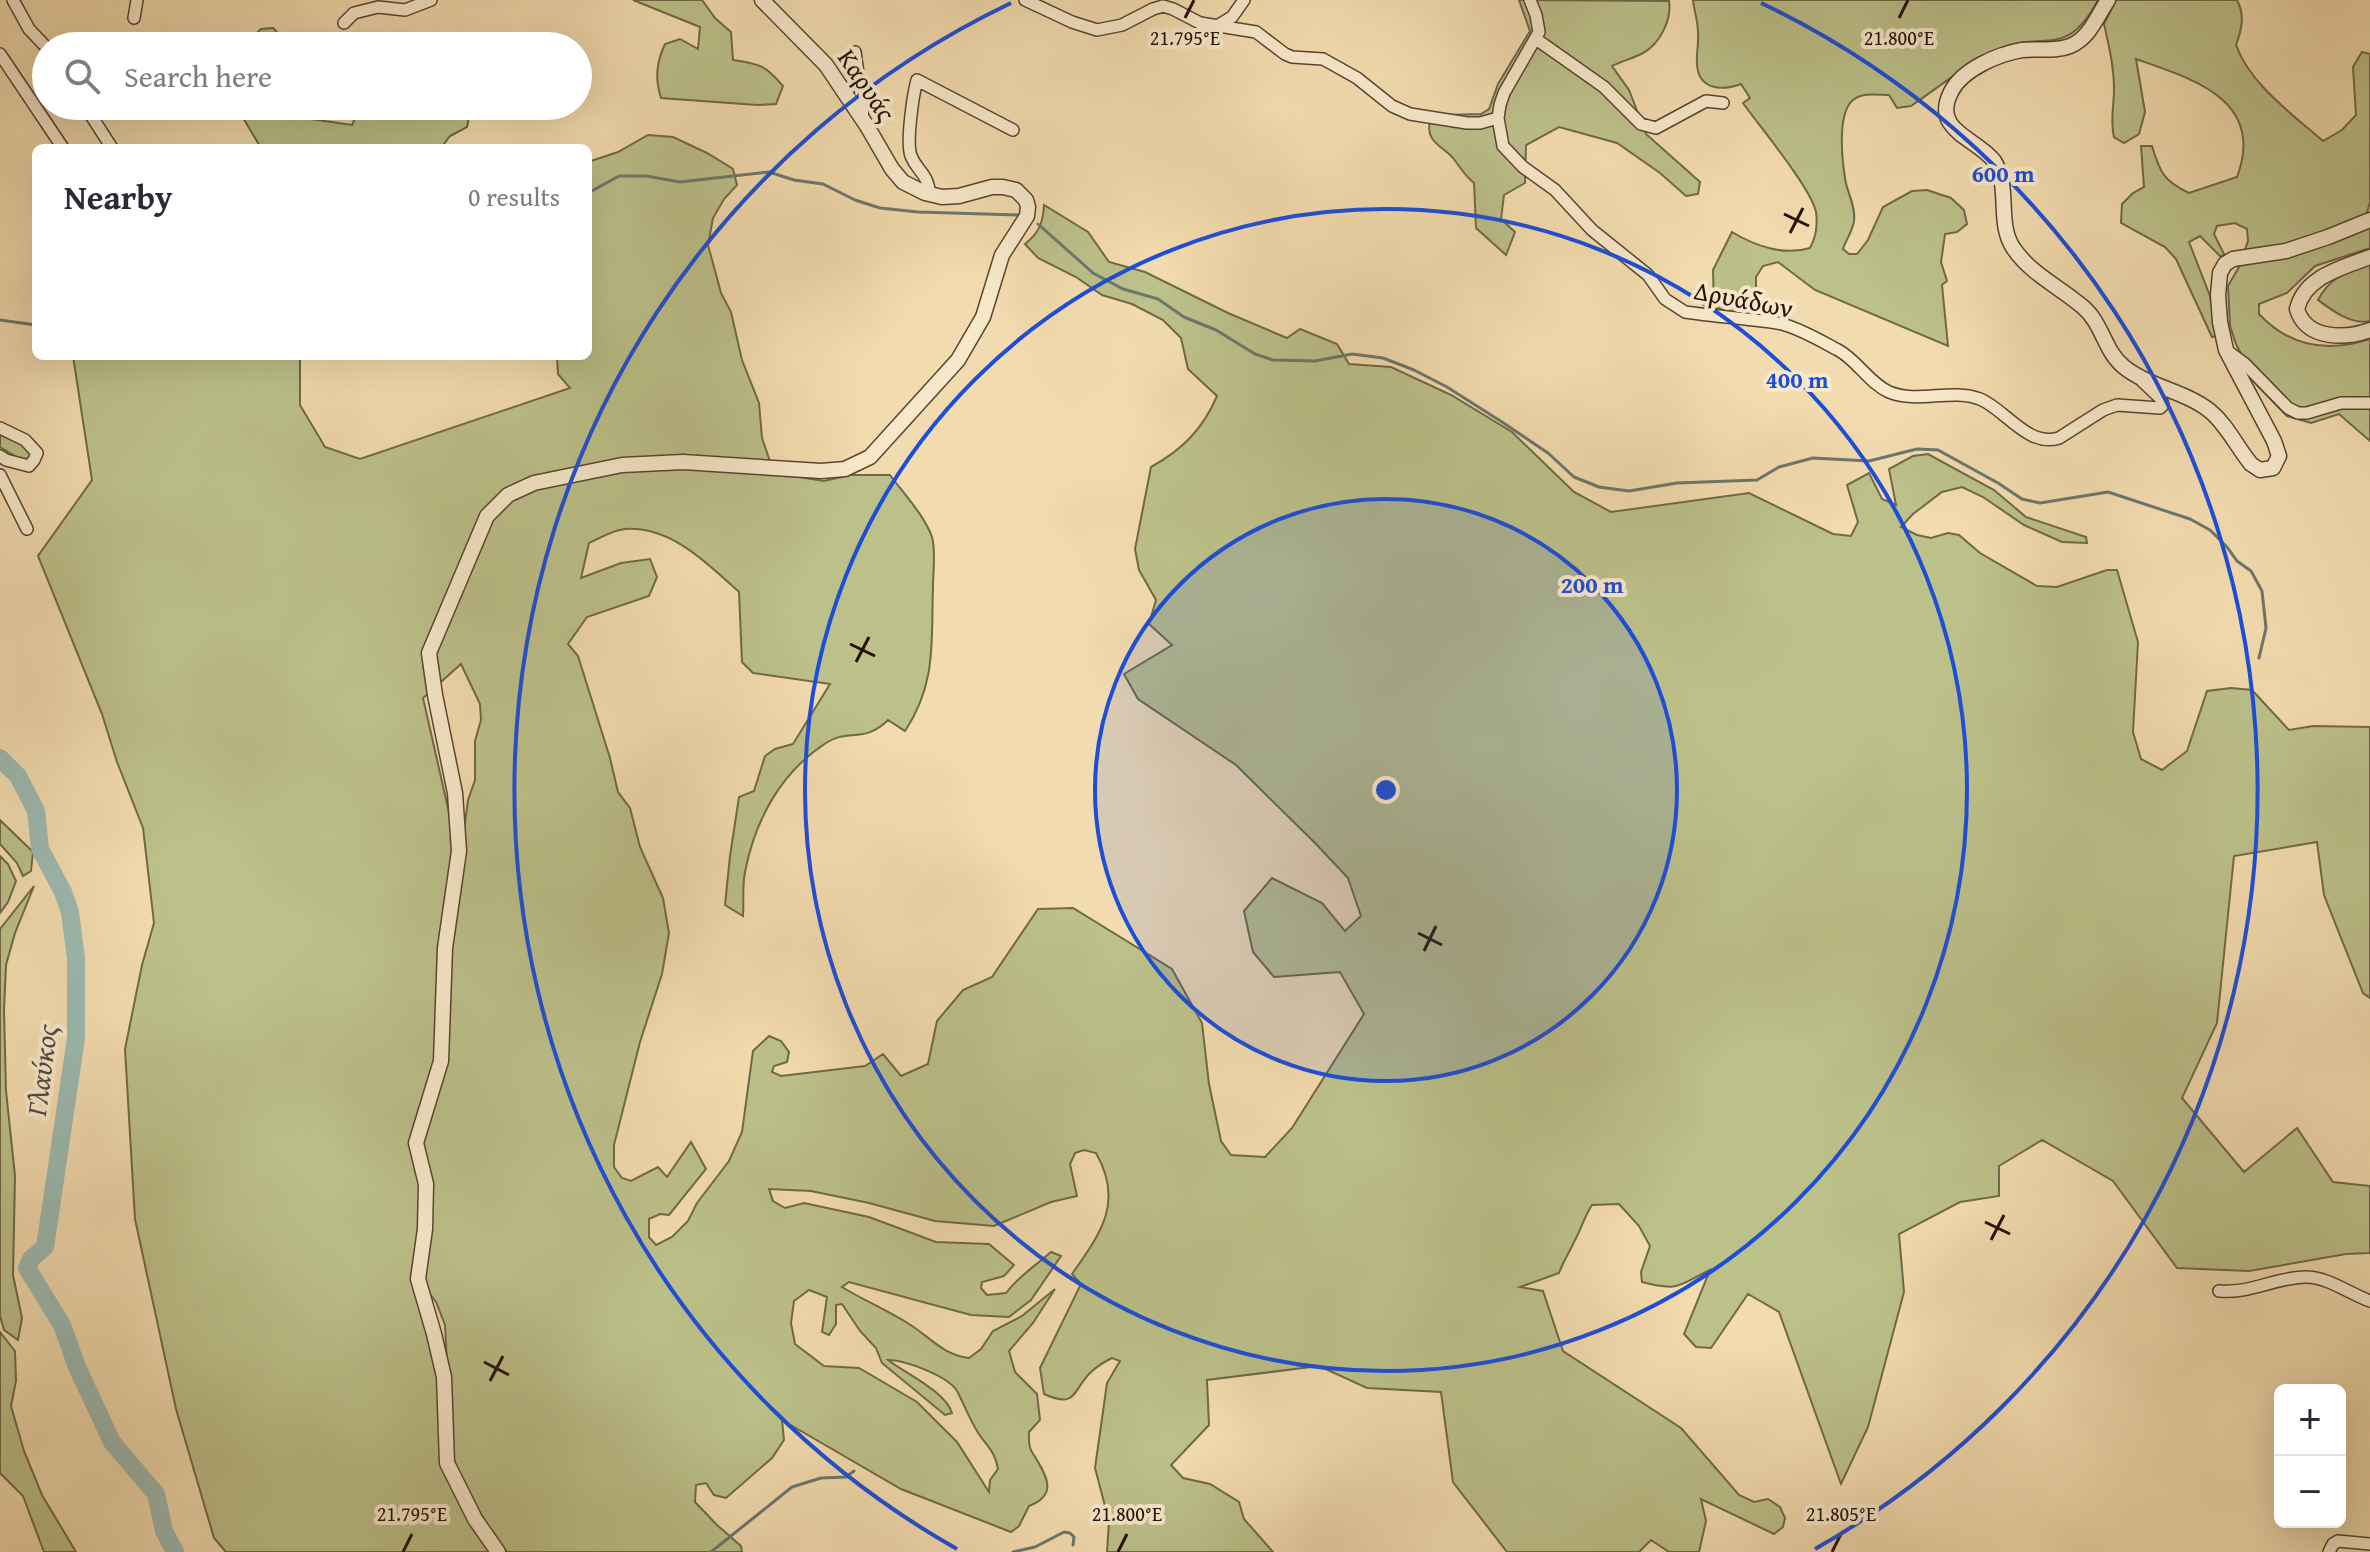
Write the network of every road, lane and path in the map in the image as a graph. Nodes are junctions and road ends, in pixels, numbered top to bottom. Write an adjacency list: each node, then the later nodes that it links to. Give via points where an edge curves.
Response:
1 (13, 0): 12 (street)
2 (137, 0): 9 (street)
3 (431, 0): 10 (street, via 405,10 378,7 354,13)
4 (762, 0): 18 (street, Καρυάς, via 816,52)
5 (1025, 0): 11 (street, via 1097,30 1163,6)
6 (1244, 0): 11 (street)
7 (1530, 0): 13 (street, via 1539,25)
8 (2108, 0): 30 (street, via 2086,35 2072,46 2008,53 1959,80 1947,113 1954,129 1997,168 2014,250 2092,316 2109,350)
9 (134, 18)
10 (344, 23)
11 (1217, 26): 19 (street, via 1256,32 1292,57 1323,59 1392,106 1420,118 1467,123)
12 (32, 32)
13 (1536, 39): 17 (street, via 1604,87 1641,124 1656,128 1706,101); 19 (street, via 1504,93)
14 (855, 52): 18 (street)
15 (0, 54): 16 (street)
16 (32, 102)
17 (1723, 103)
18 (862, 118): 25 (street, Καρυάς, via 899,178)
19 (1498, 118): 30 (street, Δρυάδων, via 1507,151 1685,312 1783,324 1840,351 1889,392 1968,396 2042,439 2059,438 2117,405 2162,407 2161,399)
20 (44, 120): 23 (street)
21 (94, 120): 24 (street)
22 (1013, 130): 25 (street, via 917,80 911,101 911,155 928,179)
23 (60, 144)
24 (109, 144)
25 (930, 195): 39 (street, via 1007,187 1023,197 1028,213 1002,255 983,317 958,360 870,457 845,469 821,471 683,462 622,465 521,487 487,516 429,653 455,793 459,851 445,948 441,1061 416,1143 426,1184 418,1279 444,1377 447,1463)
26 (2370, 220): 29 (street, via 2286,251 2225,264 2218,295)
27 (2370, 257): 28 (street, via 2323,276 2304,293 2297,309 2302,321 2320,333)
28 (2370, 330)
29 (2226, 350): 30 (street, via 2274,441 2279,456 2273,468 2260,470 2251,464 2211,412); 31 (street, via 2298,413)
30 (2136, 375)
31 (2370, 403)
32 (0, 428): 33 (street, via 25,440 37,453 29,466)
33 (0, 456)
34 (0, 475): 35 (street)
35 (27, 529)
36 (2219, 1291): 37 (street, via 2305,1277)
37 (2370, 1301)
38 (2370, 1544): 40 (street, via 2338,1541)
39 (498, 1552)
40 (2329, 1552)

